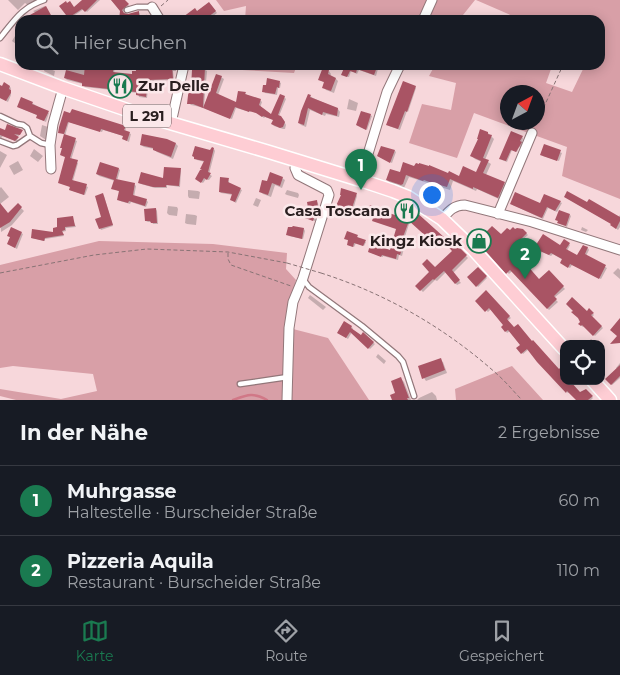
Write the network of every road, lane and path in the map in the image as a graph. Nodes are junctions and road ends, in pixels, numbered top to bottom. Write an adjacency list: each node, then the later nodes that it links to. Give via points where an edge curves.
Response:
1 (44, 0): 5 (lane, via 31,5)
2 (432, 0): 8 (street)
3 (153, 9): 4 (lane, via 137,7); 6 (path); 7 (street)
4 (127, 10)
5 (19, 15)
6 (144, 15)
7 (157, 15)
8 (425, 15)
9 (15, 20): 10 (lane)
10 (0, 38)
11 (0, 64): 12 (main road, L 291)
12 (15, 70)
13 (16, 70): 17 (main road, L 291)
14 (183, 70): 20 (street)
15 (398, 70): 27 (street, via 387,92)
16 (561, 70): 18 (path)
17 (63, 88): 20 (main road, L 291); 24 (street)
18 (545, 105)
19 (0, 116): 22 (lane, via 23,125)
20 (171, 123): 25 (main road, L 291)
21 (532, 133): 28 (street)
22 (30, 136): 23 (lane, via 13,146); 24 (lane)
23 (0, 141)
24 (50, 145): 26 (street)
25 (297, 160): 27 (main road, L 291); 33 (street, via 295,168 298,175 327,190 329,195)
26 (51, 169)
27 (360, 180): 29 (main road, L 291, via 408,197)
28 (498, 214): 29 (street, via 458,205); 30 (street)
29 (442, 219): 35 (main road, L 291)
30 (620, 250)
31 (228, 252): 32 (path, via 147,249 94,255); 34 (path, via 231,265); 41 (path, bridge, via 286,263 344,280 398,304 465,347 500,376)
32 (0, 273)
33 (302, 278): 34 (street); 39 (lane, via 309,287 398,356)
34 (299, 288): 36 (street, via 289,328)
35 (560, 345)
36 (288, 377): 37 (lane); 40 (street)
37 (240, 384)
38 (597, 385): 42 (main road)
39 (414, 396)
40 (287, 400)
41 (522, 400)
42 (610, 400)

